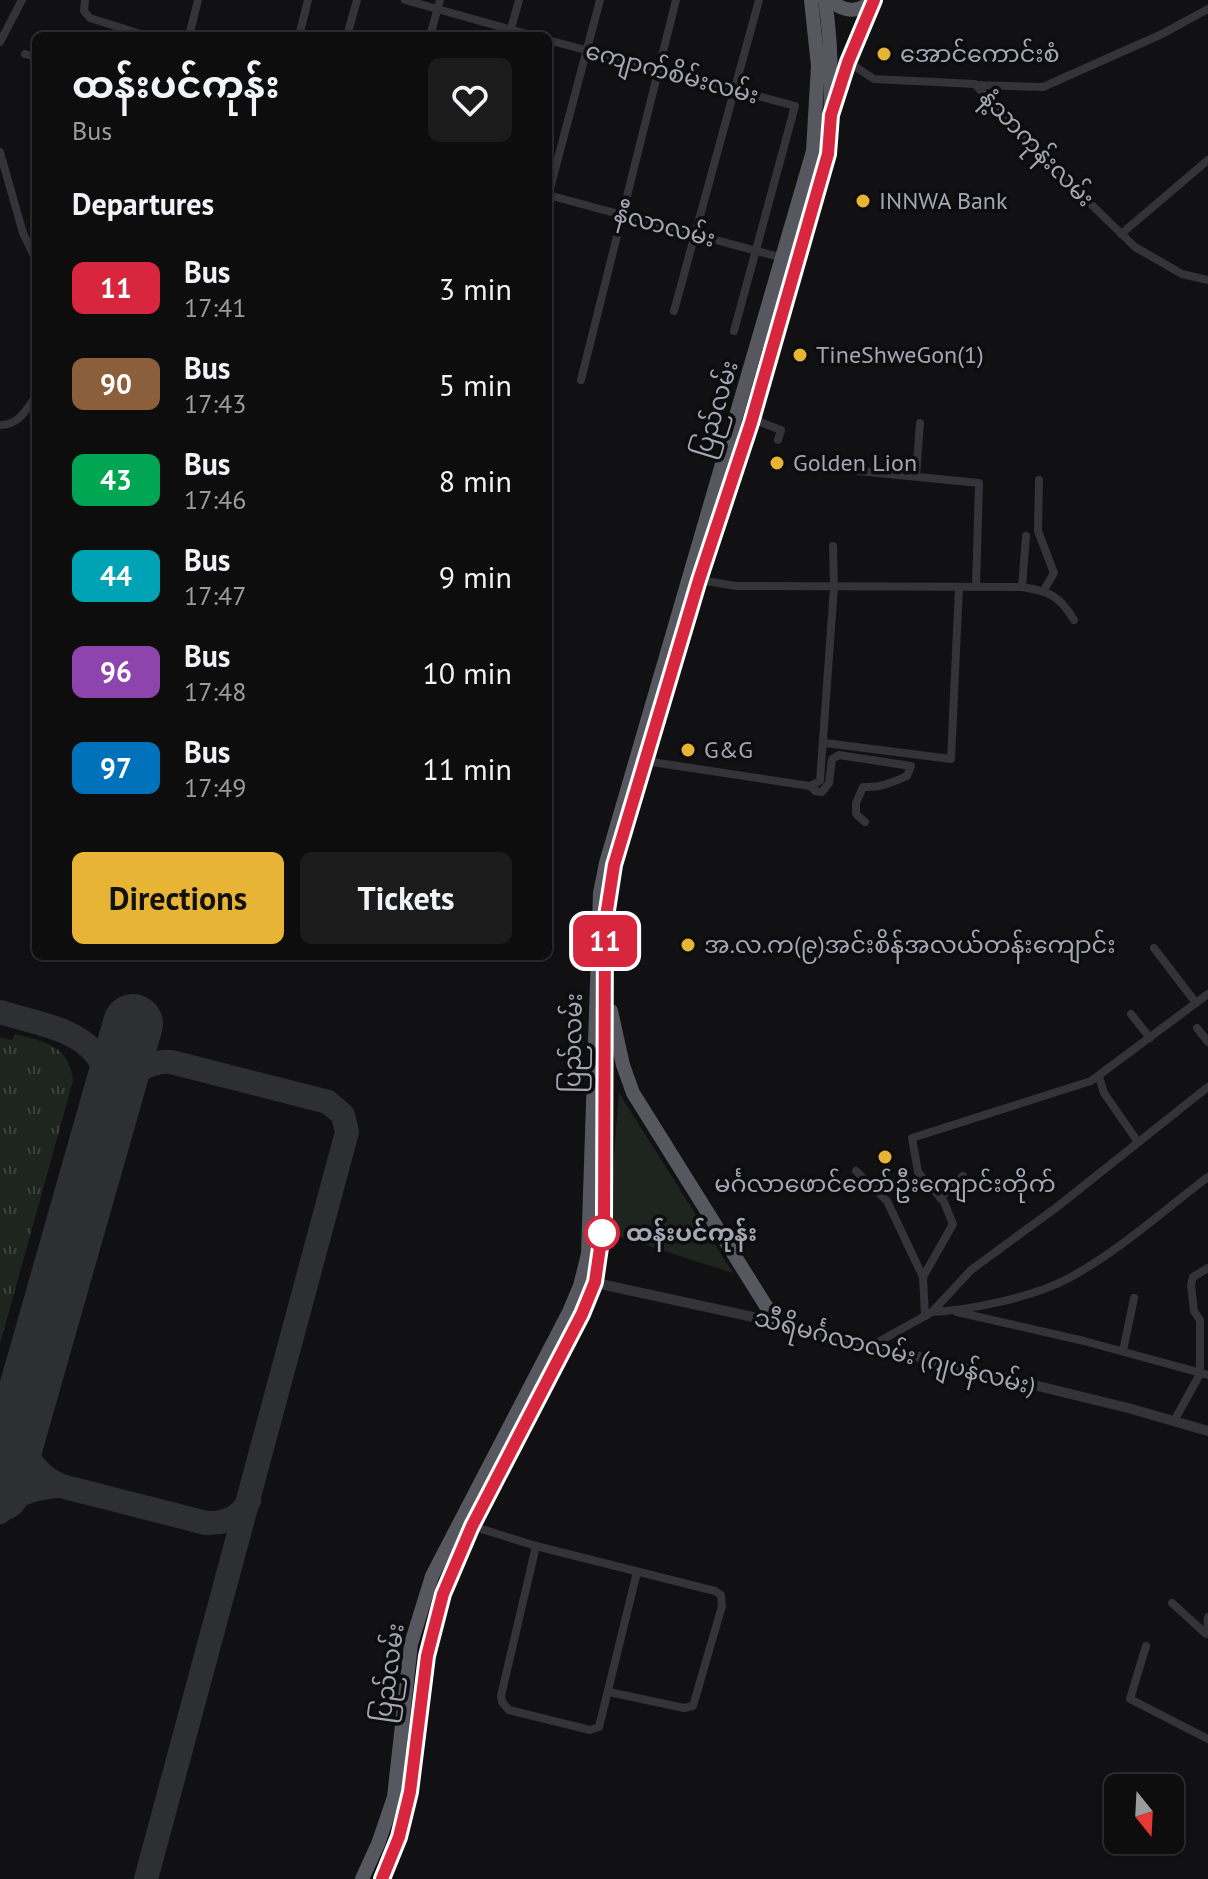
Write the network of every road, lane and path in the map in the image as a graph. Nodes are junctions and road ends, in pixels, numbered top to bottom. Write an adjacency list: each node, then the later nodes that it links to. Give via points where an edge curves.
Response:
1 (22, 0): 23 (street)
2 (85, 0): 15 (street, via 90,18)
3 (198, 0): 16 (street)
4 (308, 0): 17 (street)
5 (357, 0): 18 (street)
6 (405, 0): 13 (street)
7 (519, 0): 21 (street)
8 (600, 0): 24 (street)
9 (676, 0): 29 (street)
10 (759, 0): 31 (street)
11 (819, 0): 12 (highway, via 846,11 860,10); 28 (highway, ပြည်လမ်း, via 830,32)
12 (873, 0): 27 (main road)
13 (438, 4): 19 (street); 20 (street)
14 (1208, 9): 30 (street, via 1043,87)
15 (134, 32)
16 (190, 32)
17 (300, 32)
18 (348, 32)
19 (431, 32)
20 (508, 32)
21 (510, 32)
22 (552, 41): 24 (street, ကျောက်စိမ်းလမ်း)
23 (0, 42)
24 (587, 51): 29 (street, ကျောက်စိမ်းလမ်း); 36 (street)
25 (25, 54): 26 (street)
26 (32, 56)
27 (847, 64): 28 (main road); 30 (street, နံ့သာကုန်းလမ်း, via 874,79); 32 (main road)
28 (824, 66): 32 (highway, ပြည်လမ်း); 43 (highway, ပြည်လမ်း, via 813,151)
29 (658, 71): 31 (street, ကျောက်စိမ်းလမ်း); 38 (street)
30 (975, 84): 40 (street, နံ့သာကုန်းလမ်း)
31 (734, 92): 39 (street); 41 (street, ကျောက်စိမ်းလမ်း, via 795,106)
32 (831, 115): 49 (highway, ပြည်လမ်း, via 828,154)
33 (0, 152): 35 (street)
34 (1208, 160): 40 (street)
35 (3, 176): 42 (street)
36 (552, 180)
37 (552, 196): 38 (street, နီလာလမ်း)
38 (621, 214): 39 (street, နီလာလမ်း); 47 (street)
39 (695, 234): 41 (street, နီလာလမ်း); 45 (street)
40 (1121, 234): 44 (street, နံ့သာကုန်းလမ်း, via 1182,274)
41 (756, 251): 43 (street, နီလာလမ်း); 46 (street)
42 (32, 252)
43 (783, 258): 86 (highway, ပြည်လမ်း, via 603,878 597,922)
44 (1208, 280)
45 (674, 311)
46 (734, 331)
47 (581, 380)
48 (32, 401): 51 (street, via 18,420)
49 (752, 419): 52 (street, via 781,430); 58 (highway, ပြည်လမ်း)
50 (920, 423): 54 (street)
51 (0, 425)
52 (778, 440)
53 (858, 471): 54 (street)
54 (916, 476): 61 (street, via 979,483)
55 (1039, 480): 63 (street, via 1038,531 1054,573)
56 (1026, 536): 62 (street)
57 (833, 546): 59 (street)
58 (699, 580): 59 (street, via 736,586); 66 (highway, ပြည်လမ်း)
59 (834, 587): 60 (street); 65 (street)
60 (959, 587): 61 (street); 65 (street, via 951,759)
61 (976, 587): 62 (street)
62 (1022, 587): 63 (street)
63 (1044, 590): 64 (street, via 1065,604)
64 (1074, 620)
65 (825, 743): 67 (street, via 820,781)
66 (645, 761): 67 (street); 70 (highway, ပြည်လမ်း, via 609,889)
67 (810, 786): 68 (street, via 822,792 829,783 832,759 839,755 911,766 907,776 888,785 863,787 856,814)
68 (865, 822)
69 (1154, 948): 72 (street)
70 (605, 980): 86 (highway, ပြည်လမ်း, via 604,1220); 90 (highway, via 633,1093)
71 (1208, 994): 72 (street)
72 (1196, 1003): 75 (street)
73 (1131, 1014): 75 (street)
74 (1197, 1028): 76 (street)
75 (1150, 1038): 77 (street)
76 (1208, 1042)
77 (1099, 1077): 79 (street); 83 (street, via 912,1138 918,1172)
78 (1208, 1087): 79 (street)
79 (1138, 1142): 89 (street, via 971,1270)
80 (856, 1171): 85 (street, via 887,1201)
81 (963, 1176): 83 (street)
82 (1208, 1177): 88 (street, via 1067,1279)
83 (940, 1198): 85 (street, via 953,1224)
84 (1208, 1268): 93 (street, via 1193,1277 1191,1285)
85 (923, 1277): 89 (street)
86 (588, 1281): 90 (street, သီရိမင်္ဂလာလမ်း (ဂျပန်လမ်း)); 96 (highway, ပြည်လမ်း, via 582,1314); 105 (highway, ပြည်လမ်း, via 432,1576 411,1644 394,1797)
87 (1134, 1298): 92 (street)
88 (952, 1311): 89 (street); 92 (street)
89 (929, 1314): 91 (street)
90 (776, 1322): 91 (street, သီရိမင်္ဂလာလမ်း (ဂျပန်လမ်း))
91 (871, 1346): 94 (street, သီရိမင်္ဂလာလမ်း (ဂျပန်လမ်း))
92 (1123, 1351): 93 (street)
93 (1204, 1374): 94 (street)
94 (1174, 1421): 95 (street, သီရိမင်္ဂလာလမ်း (ဂျပန်လမ်း))
95 (1208, 1431)
96 (472, 1526): 97 (street); 106 (highway, ပြည်လမ်း, via 432,1630 410,1792)
97 (536, 1546): 98 (street); 103 (street, via 502,1702 509,1710 596,1730)
98 (637, 1572): 103 (street); 103 (street, via 715,1591 722,1606 693,1706)
99 (1172, 1603): 101 (street)
100 (1208, 1617): 101 (street)
101 (1207, 1634)
102 (1146, 1646): 104 (street, via 1130,1699)
103 (609, 1692)
104 (1208, 1739)
105 (362, 1879)
106 (382, 1879)

